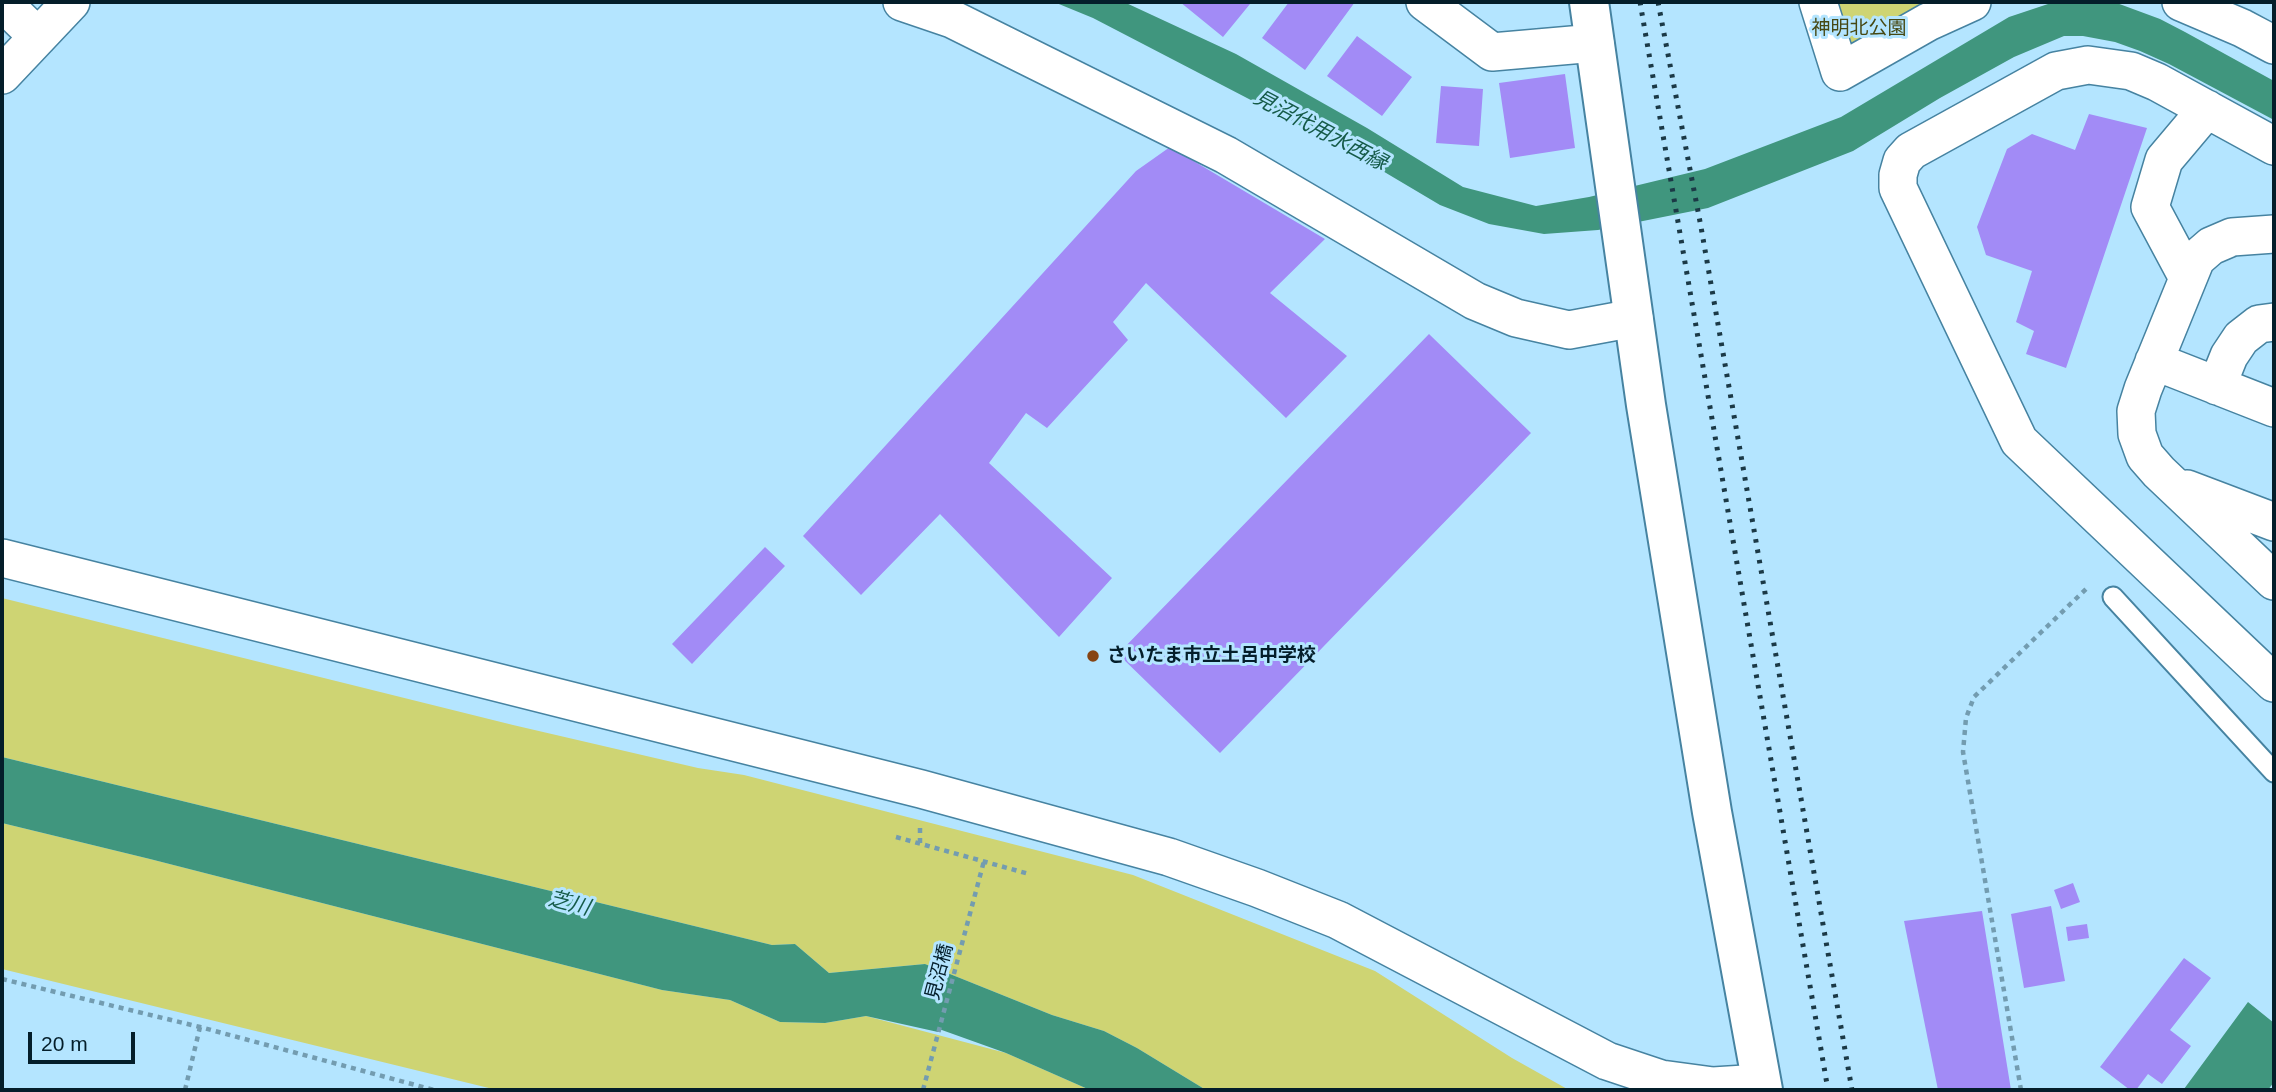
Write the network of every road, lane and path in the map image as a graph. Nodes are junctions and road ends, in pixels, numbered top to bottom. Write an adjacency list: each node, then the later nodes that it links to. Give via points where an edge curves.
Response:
1 (2, 2): 10 (street)
2 (71, 2): 10 (street)
3 (902, 2): 18 (street, via 953,19 1226,155 1475,302 1516,318 1569,330)
4 (1425, 2): 11 (street, via 1492,52)
5 (1589, 2): 11 (street)
6 (1818, 2): 7 (street, via 1840,72)
7 (1972, 2)
8 (2181, 2): 9 (street)
9 (2250, 15): 12 (street)
10 (38, 37): 13 (street)
11 (1595, 43): 18 (street)
12 (2274, 45)
13 (2, 75)
14 (2207, 109): 15 (street); 17 (street, via 2164,160 2150,207); 28 (street, via 2131,71 2088,65 2056,71 1911,151 1902,161 1898,188 2019,441)
15 (2274, 146)
16 (2274, 234): 17 (street, via 2232,237 2211,246 2196,259)
17 (2188, 278): 20 (street)
18 (1634, 318): 35 (street, via 1712,812)
19 (2274, 322): 21 (street, via 2259,324 2241,338)
20 (2154, 361): 21 (street); 23 (street, via 2136,411 2137,434 2145,456)
21 (2217, 386): 22 (street)
22 (2274, 408)
23 (2169, 482): 24 (street); 26 (street)
24 (2274, 522)
25 (2, 558): 35 (street, via 921,789 1169,857 1338,920 1607,1061 1661,1079)
26 (2274, 581)
27 (2113, 597): 29 (lane); 39 (path, via 2097,577 1974,697 1966,718 1963,751)
28 (2274, 683)
29 (2274, 772)
30 (896, 837): 31 (path)
31 (984, 861): 32 (path); 38 (path, 見沼橋)
32 (1029, 874)
33 (2, 979): 34 (path)
34 (200, 1027): 36 (path); 37 (path)
35 (1762, 1086)
36 (185, 1090)
37 (434, 1090)
38 (922, 1090)
39 (2021, 1090)

